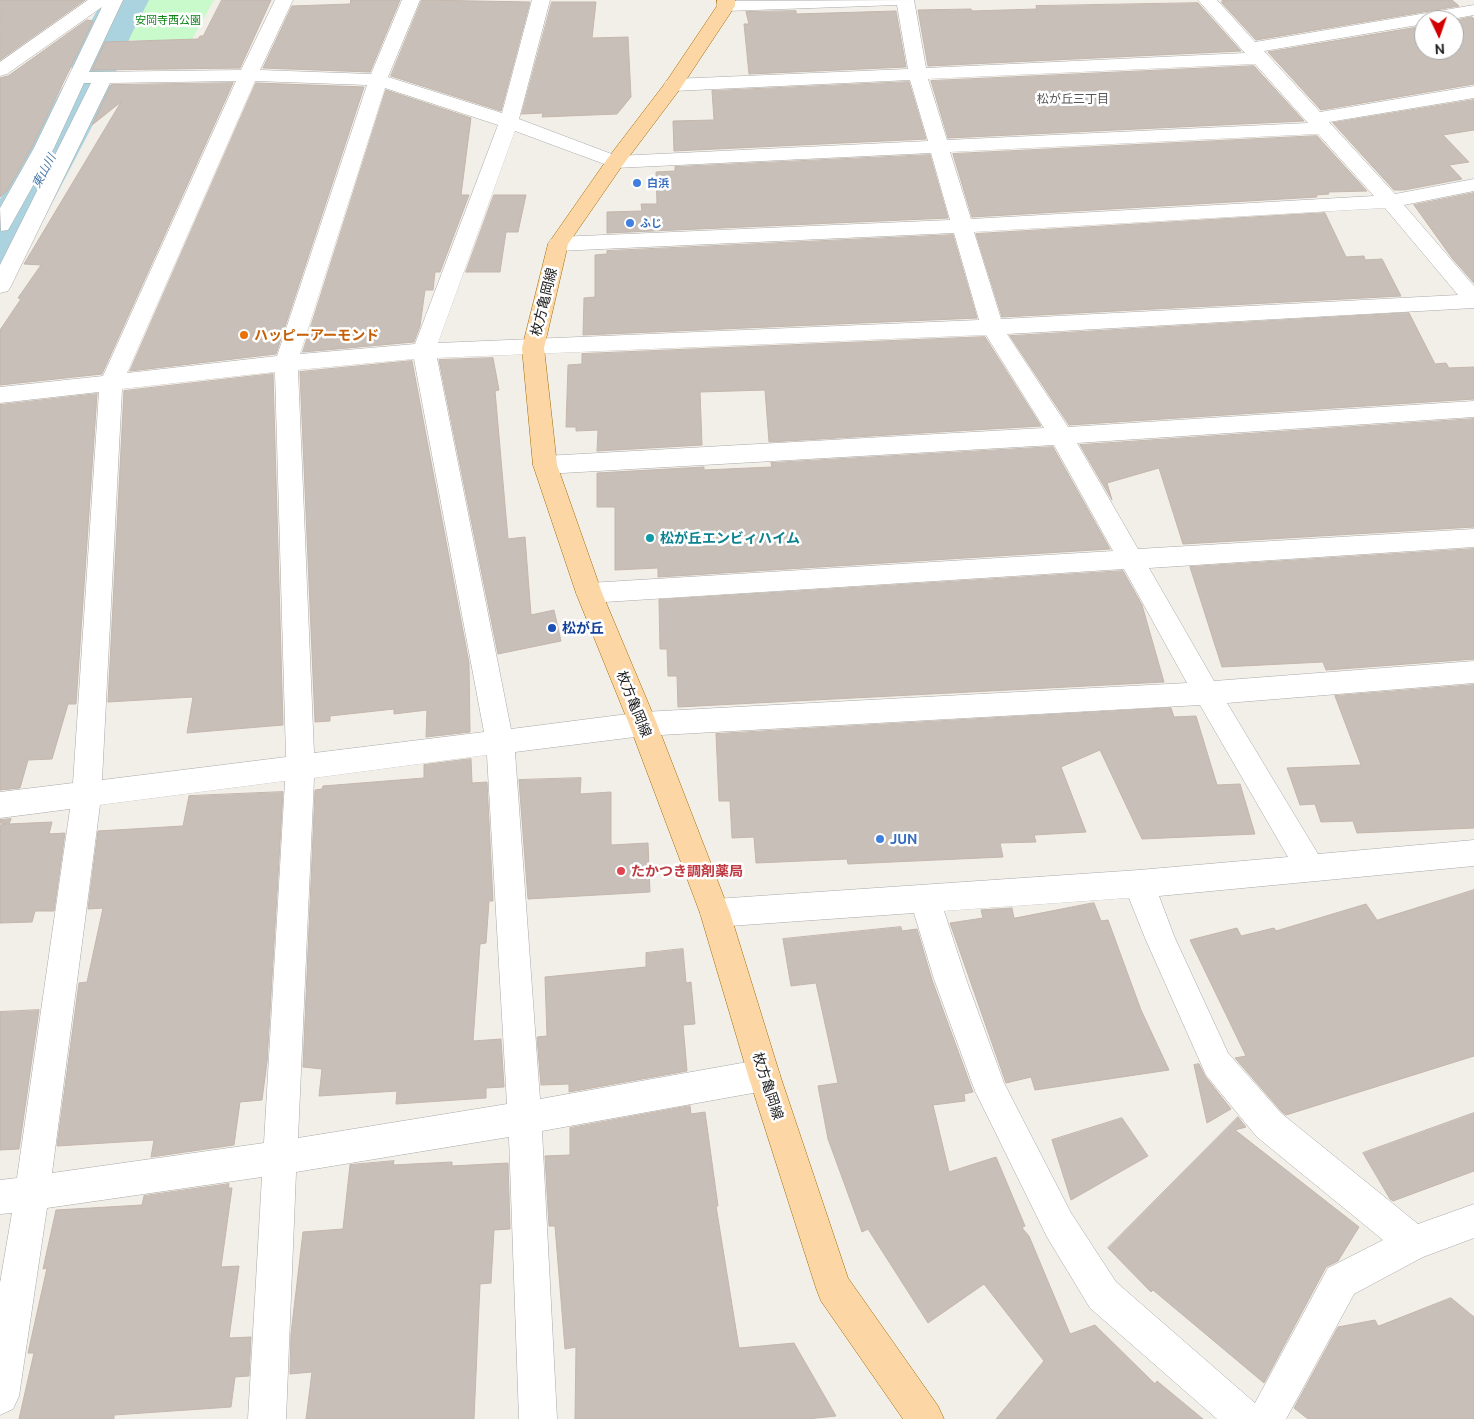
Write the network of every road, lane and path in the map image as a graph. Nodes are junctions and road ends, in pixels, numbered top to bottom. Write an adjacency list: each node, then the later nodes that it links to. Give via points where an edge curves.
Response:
1 (100, 0): 12 (street)
2 (114, 0): 16 (street)
3 (284, 0): 13 (street)
4 (411, 0): 17 (street)
5 (542, 0): 20 (street)
6 (899, 0): 9 (street)
7 (905, 0): 14 (street)
8 (1207, 0): 11 (street)
9 (726, 3): 18 (main road, 枚方亀岡線)
10 (1474, 10): 11 (street)
11 (1255, 53): 14 (street); 21 (street)
12 (0, 70)
13 (248, 75): 15 (street); 17 (street); 35 (street)
14 (918, 75): 18 (street); 22 (street)
15 (104, 77): 16 (street); 29 (street)
16 (78, 78): 26 (street, via 44,148)
17 (378, 80): 20 (street); 34 (street)
18 (673, 85): 23 (main road, 枚方亀岡線)
19 (1474, 92): 21 (street)
20 (509, 122): 23 (street); 33 (street)
21 (1319, 124): 22 (street); 25 (street)
22 (939, 148): 23 (street); 27 (street)
23 (615, 162): 28 (main road, 枚方亀岡線)
24 (1474, 185): 25 (street)
25 (1390, 201): 27 (street); 30 (street)
26 (0, 225)
27 (964, 226): 28 (street); 31 (street)
28 (558, 244): 32 (main road, 枚方亀岡線)
29 (0, 286)
30 (1472, 294): 31 (street)
31 (992, 327): 32 (street); 38 (street)
32 (533, 348): 33 (street); 39 (main road, 枚方亀岡線)
33 (424, 351): 34 (street); 46 (street)
34 (286, 364): 35 (street); 47 (street)
35 (111, 383): 36 (street); 48 (street)
36 (0, 395)
37 (1474, 409): 38 (street)
38 (1061, 436): 39 (street); 41 (street)
39 (545, 465): 42 (main road, 枚方亀岡線)
40 (1474, 538): 41 (street)
41 (1132, 560): 42 (street); 44 (street)
42 (589, 593): 45 (main road, 枚方亀岡線)
43 (1474, 672): 44 (street)
44 (1207, 693): 45 (street); 51 (street)
45 (643, 724): 46 (street); 54 (main road, 枚方亀岡線)
46 (500, 742): 47 (street); 56 (street)
47 (300, 767): 48 (street); 57 (street)
48 (87, 793): 49 (street); 58 (street)
49 (0, 805)
50 (1472, 856): 51 (street)
51 (1310, 868): 52 (street)
52 (1139, 884): 53 (street); 60 (street, via 1217,1064 1270,1125)
53 (925, 898): 54 (street); 65 (street, via 950,979 991,1091 1059,1225 1103,1295)
54 (715, 913): 55 (main road, 枚方亀岡線)
55 (764, 1075): 56 (street); 64 (main road, 枚方亀岡線, via 834,1288)
56 (525, 1120): 57 (street); 63 (street)
57 (281, 1158): 58 (street); 62 (street)
58 (16, 1195): 61 (street)
59 (1474, 1221): 60 (street)
60 (1414, 1243): 66 (street, via 1341,1281)
61 (0, 1396)
62 (267, 1419)
63 (538, 1419)
64 (925, 1419)
65 (1244, 1419)
66 (1266, 1419)

